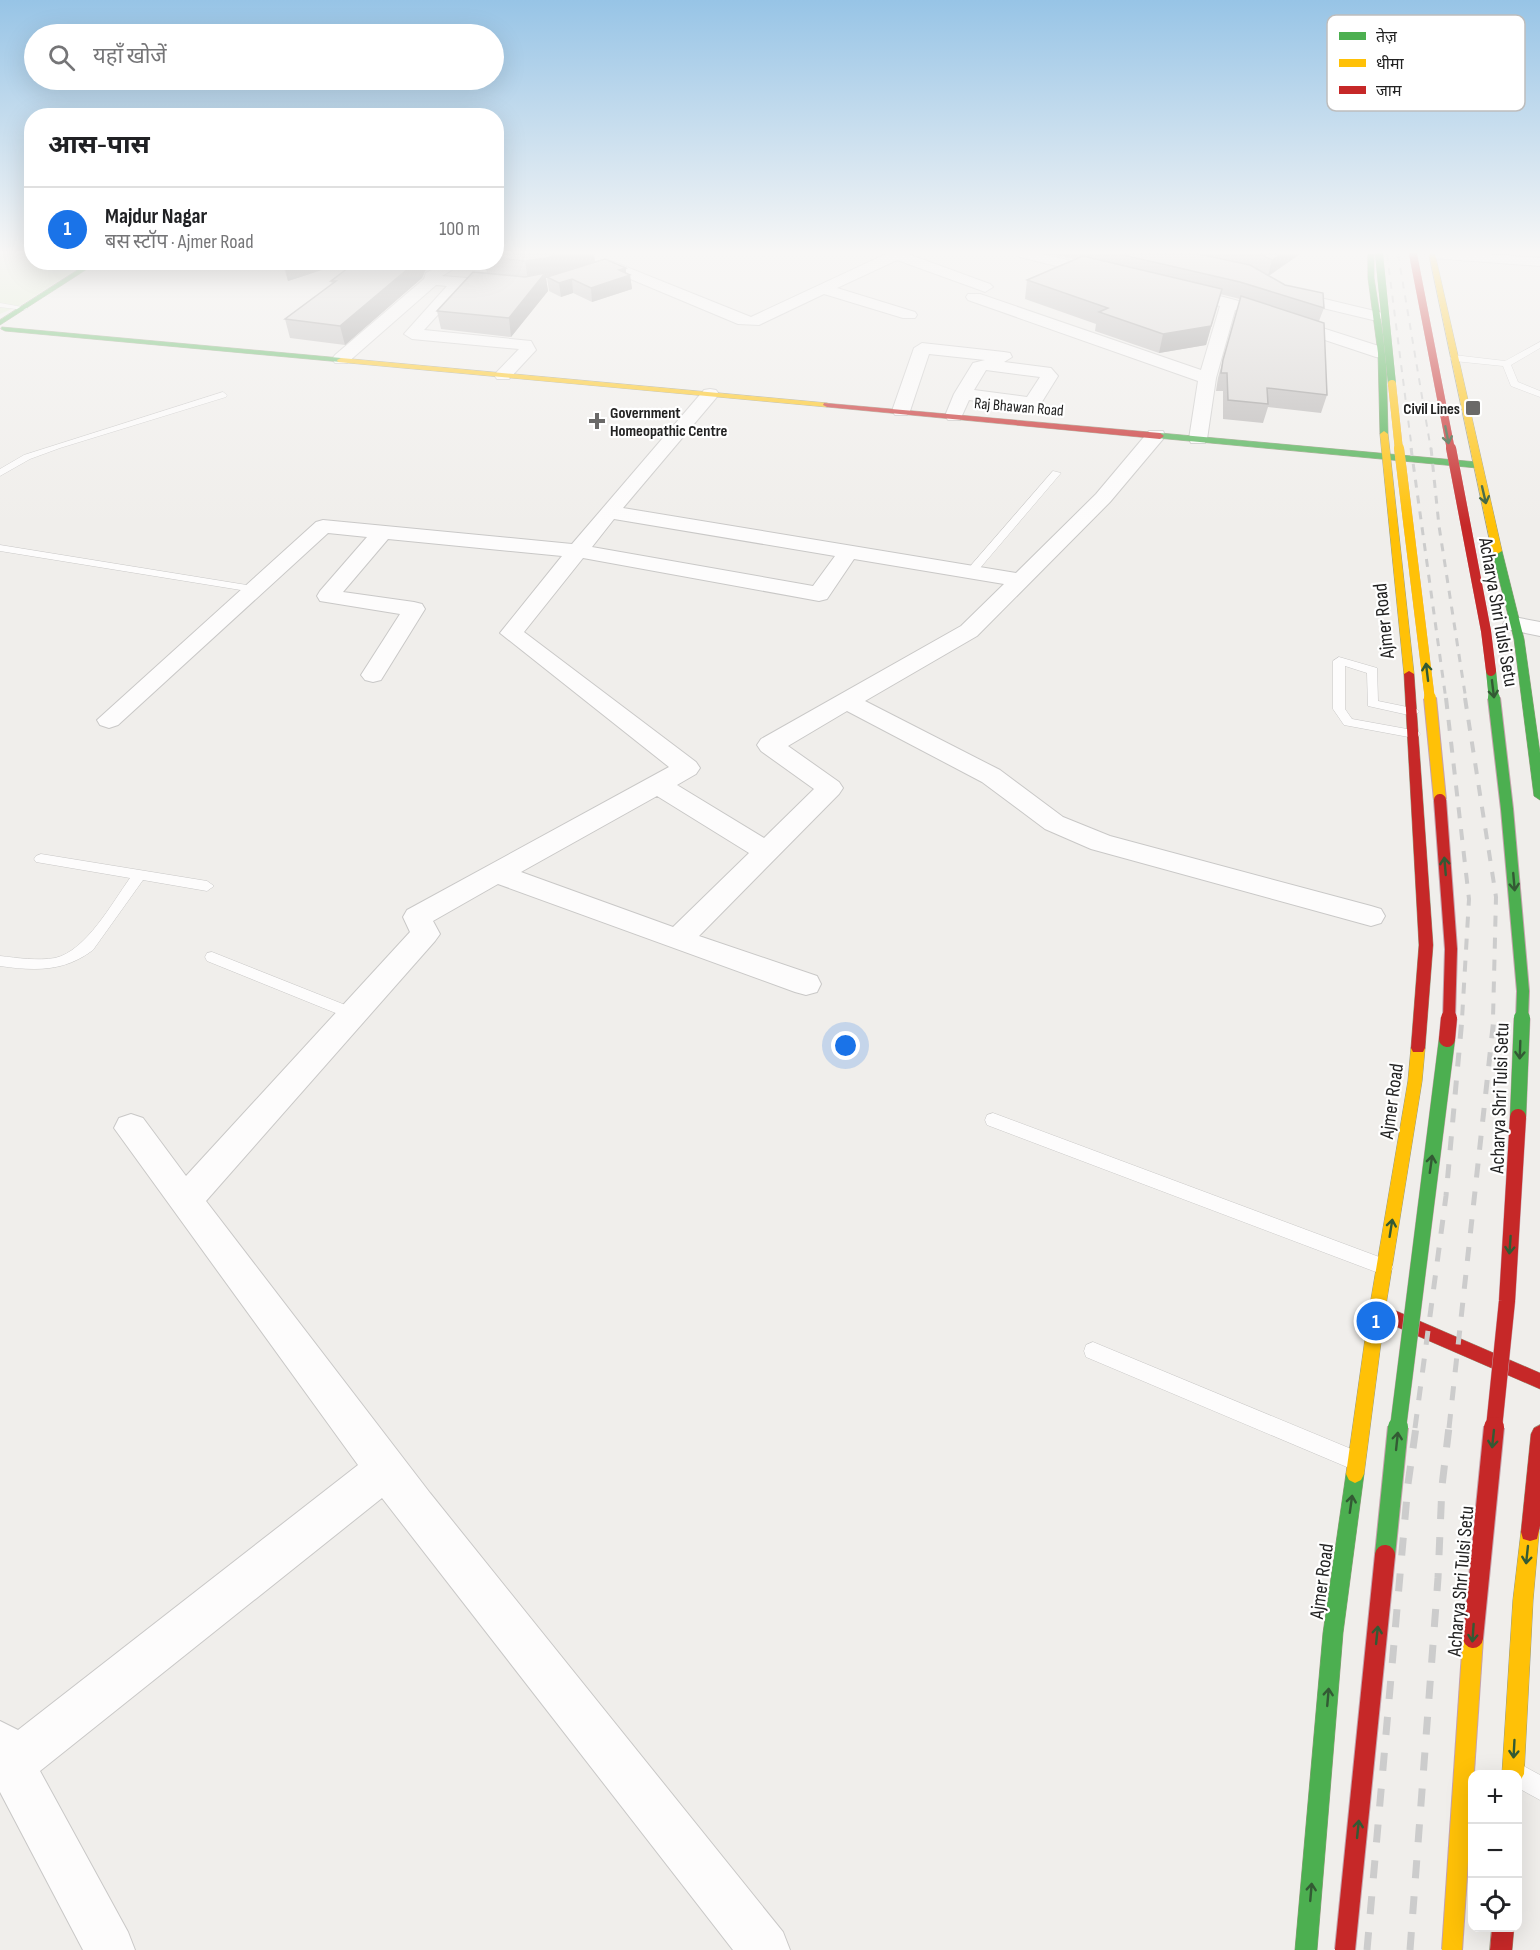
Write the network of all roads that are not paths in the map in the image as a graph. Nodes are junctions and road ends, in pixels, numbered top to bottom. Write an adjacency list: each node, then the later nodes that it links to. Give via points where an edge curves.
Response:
1 (192, 345): 14 (main road, Raj Bhawan Road)
2 (357, 345): 14 (street)
3 (525, 345): 17 (street, via 528,350)
4 (1120, 345): 18 (street)
5 (1217, 345): 18 (street)
6 (1358, 345): 12 (street)
7 (1381, 345): 12 (main road, Ajmer Road)
8 (1388, 345): 77 (main road, one-way to 8, bridge, via 1406,1352 1451,1009 1452,945 1432,708)
9 (1431, 345): 78 (main road, Acharya Shri Tulsi Setu, one-way to 78, bridge, via 1486,631 1523,991 1507,1301 1474,1628)
10 (1451, 345): 13 (main road)
11 (1540, 345): 16 (lane)
12 (1382, 353): 27 (main road, Ajmer Road)
13 (1454, 358): 16 (lane); 28 (main road)
14 (341, 359): 17 (main road, Raj Bhawan Road)
15 (1066, 364): 23 (street, via 922,348)
16 (1506, 364): 21 (lane, via 1514,384)
17 (503, 375): 19 (main road, Raj Bhawan Road)
18 (1207, 378): 26 (street)
19 (710, 394): 23 (main road, Raj Bhawan Road); 31 (street)
20 (963, 394): 24 (street)
21 (1540, 394)
22 (223, 395): 29 (lane, via 57,446)
23 (901, 411): 24 (main road, Raj Bhawan Road)
24 (954, 416): 25 (main road, Raj Bhawan Road)
25 (1156, 435): 26 (main road, Raj Bhawan Road); 37 (street, via 1103,498)
26 (1198, 439): 27 (main road, Raj Bhawan Road)
27 (1384, 455): 28 (main road, Raj Bhawan Road); 43 (main road, Ajmer Road)
28 (1477, 465): 39 (main road, one-way to 39)
29 (0, 473)
30 (1056, 473): 36 (lane)
31 (609, 512): 34 (street); 35 (street)
32 (382, 532): 34 (street); 38 (street, via 323,526); 41 (street, via 328,596 414,609)
33 (0, 548): 38 (lane)
34 (578, 551): 35 (street, via 819,594); 46 (street, via 511,633 687,768)
35 (848, 552): 36 (street)
36 (971, 572): 37 (street)
37 (1021, 580): 42 (street, via 969,631)
38 (253, 589): 44 (street)
39 (1514, 624): 40 (street); 47 (main road, via 1520,639)
40 (1540, 629)
41 (373, 675)
42 (847, 701): 48 (street, via 770,745 830,788); 53 (street, via 991,776 1054,823 1101,843)
43 (1413, 712): 45 (main road, Ajmer Road); 45 (lane, via 1372,703 1373,671 1339,662 1339,709 1348,722)
44 (109, 720)
45 (1414, 734): 62 (main road, Ajmer Road, one-way to 45, via 1415,1081 1426,945)
46 (657, 784): 48 (street); 50 (street)
47 (1540, 792)
48 (767, 852): 54 (street)
49 (41, 860): 51 (lane)
50 (496, 873): 54 (street); 58 (street, via 417,917 425,934)
51 (140, 875): 52 (lane); 56 (lane, via 88,946 67,961 47,965)
52 (207, 886)
53 (1371, 916)
54 (678, 940): 57 (street)
55 (212, 957): 58 (lane)
56 (0, 961)
57 (807, 984)
58 (353, 1014): 61 (street)
59 (993, 1120): 62 (lane)
60 (131, 1128): 61 (street)
61 (186, 1200): 68 (street)
62 (1384, 1267): 63 (main road, Ajmer Road)
63 (1377, 1311): 65 (main road); 67 (main road, Ajmer Road)
64 (1093, 1351): 67 (lane)
65 (1540, 1381)
66 (1540, 1434): 70 (main road, one-way to 70, via 1522,1600)
67 (1357, 1462): 76 (main road, Ajmer Road, one-way to 67, via 1333,1633)
68 (386, 1469): 69 (street); 75 (street)
69 (6, 1754): 74 (street)
70 (1515, 1770)
71 (1522, 1778): 72 (lane)
72 (1540, 1788)
73 (1503, 1932): 79 (main road)
74 (110, 1950)
75 (765, 1950)
76 (1306, 1950)
77 (1345, 1950)
78 (1452, 1950)
79 (1501, 1950)

